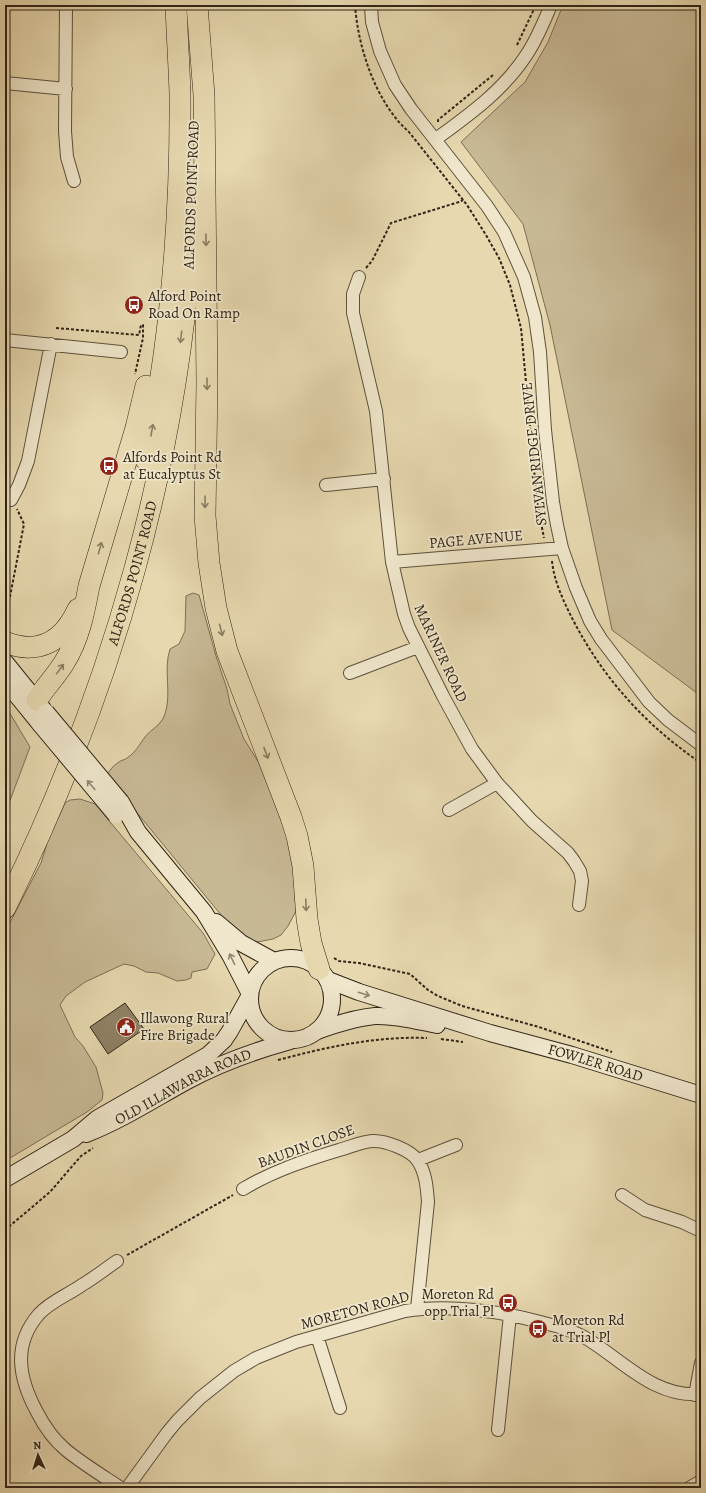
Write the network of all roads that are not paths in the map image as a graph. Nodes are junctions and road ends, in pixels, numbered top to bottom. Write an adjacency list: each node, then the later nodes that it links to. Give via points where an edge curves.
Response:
1 (66, 5): 7 (street)
2 (176, 5): 19 (highway, one-way to 2, via 136,428 156,326 168,210); 29 (highway, ALFORDS POINT ROAD, one-way to 2, via 28,829 92,666 124,557 150,440 167,332 177,223 180,91)
3 (197, 5): 31 (highway, ALFORDS POINT ROAD, one-way to 31, via 190,260 179,355 160,462 138,556 86,721 47,817); 34 (highway, one-way to 34, via 204,95 207,382 205,516 209,563 216,608 227,651 297,836 303,866 311,942)
4 (371, 5): 8 (street, SYLVAN RIDGE DRIVE, via 376,37 386,67 402,97)
5 (551, 5): 8 (street, via 528,53 511,76 485,101)
6 (5, 84): 7 (street)
7 (66, 89): 9 (street, via 67,157)
8 (436, 139): 17 (street, SYLVAN RIDGE DRIVE, via 501,227 530,296 540,352 553,502)
9 (74, 182)
10 (359, 277): 14 (street, MARINER ROAD, via 353,294 353,313 374,396)
11 (5, 340): 12 (street)
12 (51, 344): 13 (street); 16 (street, via 28,461)
13 (121, 352)
14 (384, 479): 15 (street); 18 (street, MARINER ROAD)
15 (326, 485)
16 (11, 500)
17 (562, 548): 18 (street, PAGE AVENUE); 26 (street, SYLVAN RIDGE DRIVE, via 590,621 601,639 649,702)
18 (392, 562): 21 (street, MARINER ROAD, via 404,614)
19 (89, 586): 20 (highway, via 70,624 58,638 34,647); 25 (highway, one-way to 19, via 74,644)
20 (5, 642)
21 (418, 647): 23 (street); 27 (street, MARINER ROAD, via 464,734)
22 (5, 662): 25 (street)
23 (350, 674)
24 (5, 681): 25 (street)
25 (40, 713): 32 (street, bridge)
26 (701, 745)
27 (497, 783): 28 (street); 30 (street, MARINER ROAD, via 574,861 582,880)
28 (449, 810)
29 (5, 879)
30 (579, 905)
31 (5, 908)
32 (204, 912): 33 (street, via 241,943); 35 (street, one-way to 32)
33 (274, 961): 34 (street, via 298,958); 35 (street, via 254,980)
34 (326, 968): 36 (street, via 332,993 332,1008); 37 (street, FOWLER ROAD, one-way to 37, via 359,992)
35 (250, 994): 38 (street, via 251,1006 259,1025 276,1037); 40 (street, OLD ILLAWARRA ROAD, via 224,1040 208,1055 98,1118)
36 (317, 1031): 37 (street, FOWLER ROAD, via 345,1021 375,1016); 38 (street)
37 (490, 1033): 39 (street, FOWLER ROAD, via 572,1055)
38 (296, 1040): 40 (street, OLD ILLAWARRA ROAD, via 249,1053 209,1070 107,1126)
39 (701, 1095)
40 (73, 1139): 43 (street, OLD ILLAWARRA ROAD)
41 (456, 1145): 42 (street)
42 (418, 1160): 44 (street, BAUDIN CLOSE, via 388,1143 365,1142 280,1170); 48 (street, via 427,1186 428,1202)
43 (5, 1179)
44 (243, 1189)
45 (622, 1195): 46 (street, via 645,1210)
46 (701, 1231)
47 (117, 1261): 56 (street, via 51,1304 40,1314 26,1333 21,1364 26,1392 52,1436 66,1450)
48 (417, 1309): 49 (street, MORETON ROAD); 50 (street, MORETON ROAD)
49 (510, 1315): 52 (street, MORETON ROAD, via 569,1330 584,1337 653,1384 685,1395); 54 (street)
50 (317, 1336): 53 (street); 57 (street, MORETON ROAD, via 256,1358 219,1382 177,1421)
51 (701, 1363): 52 (street)
52 (698, 1394)
53 (340, 1408)
54 (498, 1430)
55 (701, 1481): 58 (street)
56 (121, 1488)
57 (128, 1488)
58 (689, 1488)

